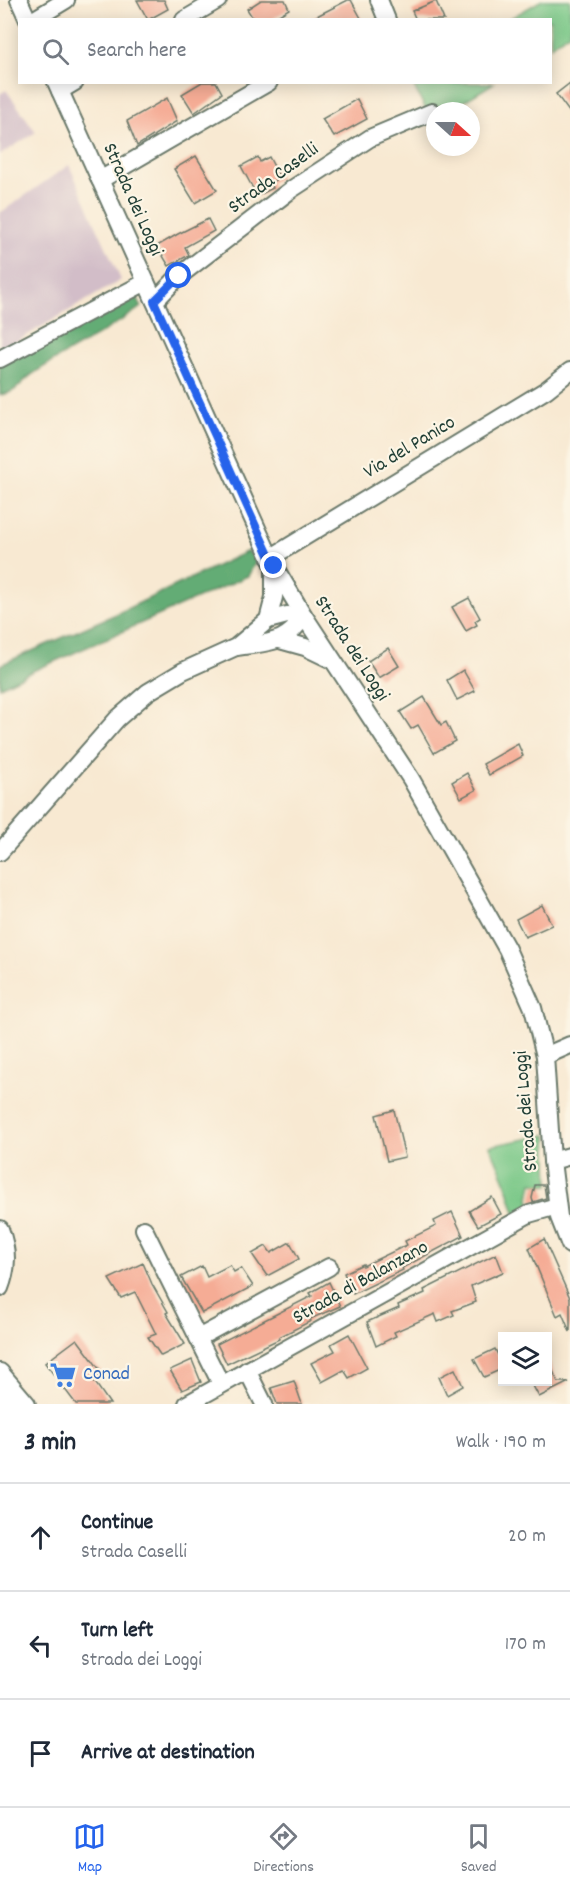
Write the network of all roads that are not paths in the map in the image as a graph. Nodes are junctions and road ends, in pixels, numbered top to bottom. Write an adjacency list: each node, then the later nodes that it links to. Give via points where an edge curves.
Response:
1 (20, 0): 5 (street)
2 (66, 0): 6 (street)
3 (218, 0): 7 (street)
4 (379, 0): 8 (street)
5 (27, 18)
6 (36, 18)
7 (187, 18)
8 (386, 18)
9 (266, 84): 13 (street)
10 (58, 87): 13 (street, Strada dei Loggi)
11 (256, 103): 13 (street)
12 (426, 115): 15 (street, Strada Caselli, via 370,138 292,189 179,276)
13 (102, 184): 14 (street, Strada dei Loggi)
14 (146, 282): 15 (street, Strada dei Loggi); 16 (street)
15 (154, 301): 18 (street, Strada dei Loggi)
16 (0, 359)
17 (570, 371): 18 (street, Via del Panico, via 546,390)
18 (272, 562): 19 (street, Strada dei Loggi); 20 (street, via 274,597)
19 (304, 616): 20 (street); 21 (street, via 295,630); 23 (street, Strada dei Loggi)
20 (268, 620): 22 (street)
21 (280, 640): 22 (street); 23 (street)
22 (236, 647): 24 (street, via 148,692 117,720)
23 (334, 661): 26 (street, Strada dei Loggi, via 411,779 507,949 533,1008)
24 (0, 852)
25 (570, 1046): 26 (street)
26 (545, 1056): 28 (street, Strada dei Loggi)
27 (570, 1156): 28 (street)
28 (552, 1161): 29 (street, Strada dei Loggi)
29 (557, 1206): 32 (street, Strada dei Loggi); 36 (street, Strada di Balanzano, via 529,1214)
30 (0, 1230): 34 (street, via 7,1259)
31 (144, 1230): 35 (street)
32 (570, 1245)
33 (329, 1267): 35 (street)
34 (0, 1288)
35 (198, 1338): 38 (street)
36 (247, 1370): 38 (street, Strada di Balanzano); 43 (street)
37 (0, 1372): 41 (street)
38 (221, 1384): 42 (street, Strada di Balanzano)
39 (0, 1391): 40 (highway)
40 (10, 1404)
41 (27, 1404)
42 (187, 1404)
43 (264, 1404)

